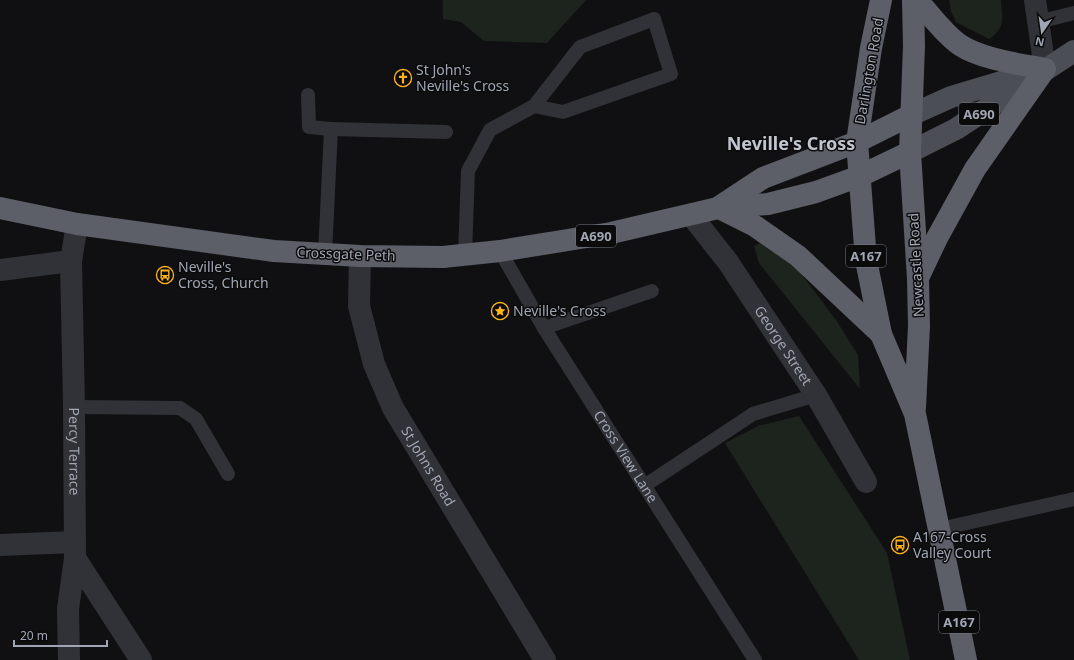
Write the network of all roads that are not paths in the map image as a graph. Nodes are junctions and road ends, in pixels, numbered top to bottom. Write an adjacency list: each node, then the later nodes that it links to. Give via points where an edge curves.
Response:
1 (881, 0): 14 (highway, Darlington Road / A167)
2 (913, 0): 11 (highway, A167)
3 (917, 0): 8 (highway, via 960,45 981,55)
4 (1035, 0): 6 (street)
5 (1074, 13): 6 (lane)
6 (1038, 22): 8 (street)
7 (1074, 51): 8 (main road, A690)
8 (1045, 69): 11 (main road, A690, via 951,97); 15 (main road, A690, via 956,129); 27 (highway, via 975,169)
9 (308, 95): 12 (lane, via 309,127)
10 (534, 106): 10 (lane, via 580,47 654,19 671,74 563,112); 23 (lane, via 490,130 468,171)
11 (911, 115): 14 (highway, A690); 15 (highway, Newcastle Road / A167)
12 (331, 129): 13 (lane); 22 (lane)
13 (446, 132)
14 (857, 142): 16 (highway, Newcastle Road / A167); 18 (highway, A690, via 763,178)
15 (910, 152): 16 (highway, A690); 27 (highway, Newcastle Road / A167)
16 (860, 176): 18 (highway, A690, via 816,192 768,204); 30 (highway, Newcastle Road / A167, via 866,260)
17 (0, 208): 20 (highway, Crossgate Peth / A690)
18 (718, 208): 19 (highway, A690); 30 (highway, via 755,226 798,256)
19 (691, 215): 21 (highway, Crossgate Peth / A690, via 611,233); 31 (street, George Street, via 728,262)
20 (77, 224): 22 (highway, Crossgate Peth / A690, via 244,248); 25 (street, Percy Terrace)
21 (500, 252): 23 (highway, Crossgate Peth / A690); 29 (lane, Cross View Lane)
22 (325, 254): 24 (highway, Crossgate Peth / A690)
23 (465, 255): 24 (highway, Crossgate Peth / A690)
24 (360, 256): 43 (street, St Johns Road, via 359,306 374,364 393,408)
25 (71, 260): 26 (street); 32 (street, Percy Terrace)
26 (0, 270)
27 (918, 279): 33 (highway, Newcastle Road / A167, via 919,326)
28 (652, 291): 29 (lane)
29 (544, 328): 36 (lane, Cross View Lane)
30 (881, 334): 33 (highway, Newcastle Road / A167)
31 (816, 395): 35 (street, George Street); 36 (lane, via 753,414)
32 (74, 407): 34 (lane, via 180,408 196,420); 40 (street, Percy Terrace)
33 (915, 414): 38 (highway, Newcastle Road / A167)
34 (228, 474)
35 (866, 482)
36 (644, 486): 44 (lane, Cross View Lane)
37 (1074, 499): 38 (lane)
38 (940, 529): 45 (highway, Newcastle Road / A167)
39 (0, 545): 40 (street)
40 (75, 550): 41 (street, Percy Terrace, via 68,609); 42 (street)
41 (69, 660)
42 (141, 660)
43 (545, 660)
44 (756, 660)
45 (966, 660)

